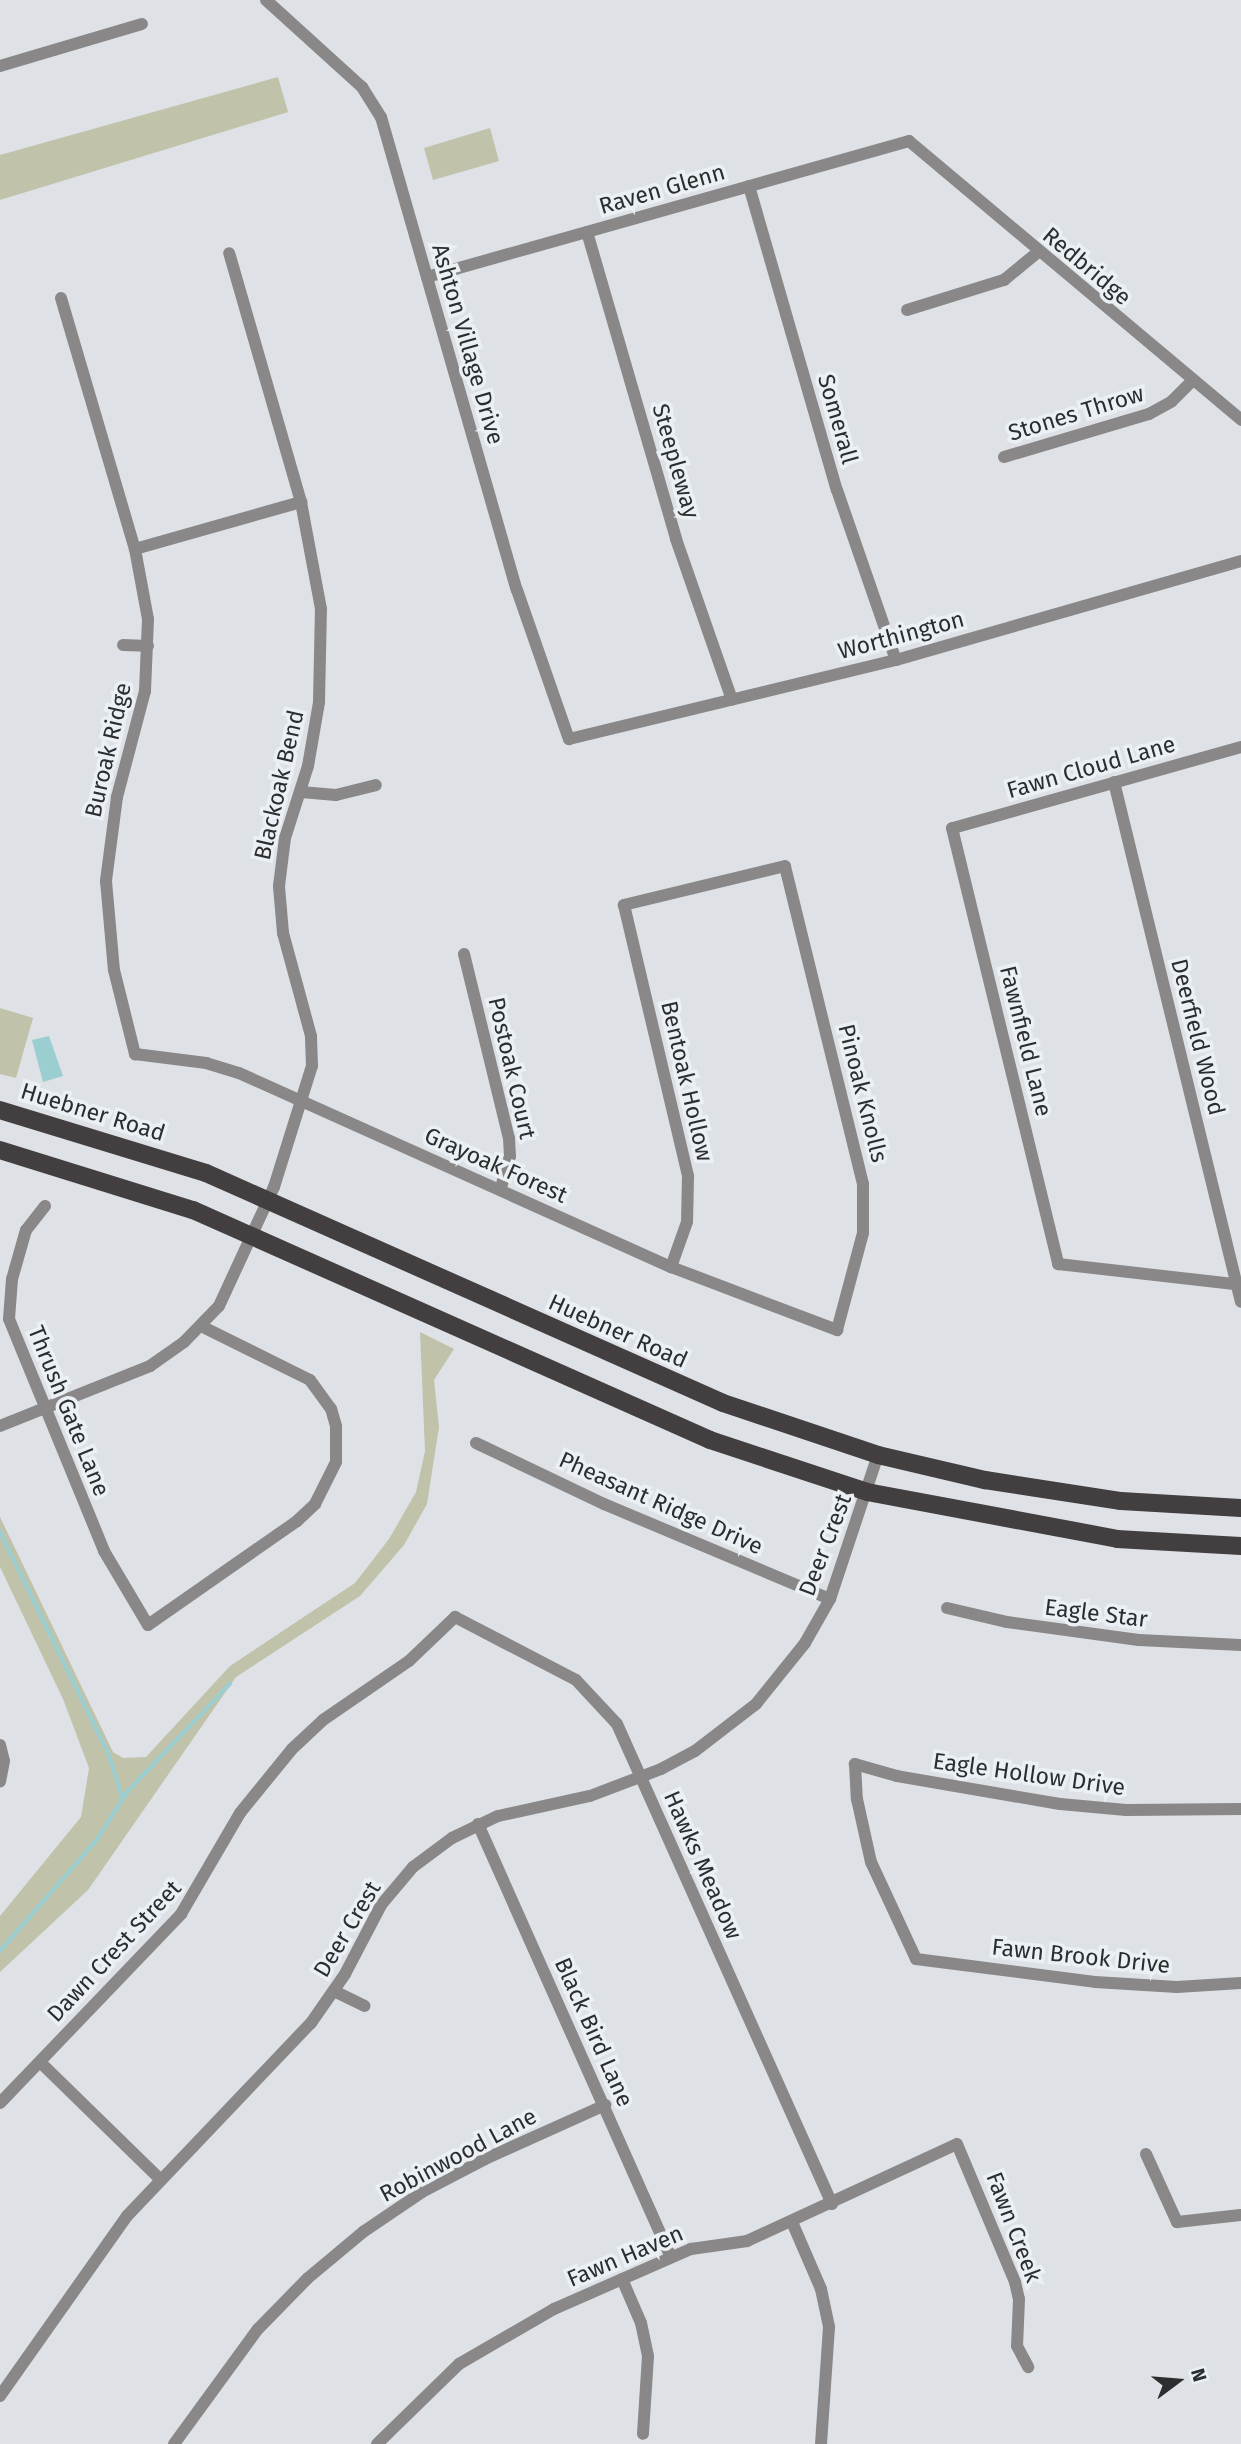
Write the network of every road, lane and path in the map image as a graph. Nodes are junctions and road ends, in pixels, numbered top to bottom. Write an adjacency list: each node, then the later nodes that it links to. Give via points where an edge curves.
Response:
1 (267, 0): 9 (street, Ashton Village Drive, via 362,87 376,107)
2 (142, 24): 3 (street)
3 (0, 66)
4 (909, 141): 5 (street, Raven Glenn); 7 (street, Redbridge)
5 (749, 186): 6 (street, Raven Glenn); 20 (street, Somerall, via 837,490)
6 (587, 232): 9 (street, Raven Glenn); 21 (street, Steepleway, via 677,539)
7 (1038, 252): 11 (street, via 1004,280); 12 (street, Redbridge)
8 (229, 253): 15 (street, Blackoak Bend)
9 (427, 277): 22 (street, Ashton Village Drive, via 517,590)
10 (61, 298): 16 (street, Buroak Ridge)
11 (906, 310)
12 (1192, 381): 13 (street, Redbridge); 14 (street, Stones Throw, via 1172,401 1149,414)
13 (1241, 420)
14 (1004, 457)
15 (301, 502): 16 (street); 26 (street, Blackoak Bend, via 316,568 322,663)
16 (135, 549): 19 (street, Buroak Ridge)
17 (1241, 561): 20 (street, Worthington)
18 (123, 645): 19 (street)
19 (148, 646): 30 (street, Buroak Ridge, via 145,691 117,797 106,881 114,970)
20 (896, 660): 21 (street, Worthington)
21 (732, 700): 22 (street, Worthington)
22 (569, 739)
23 (1241, 747): 24 (street, Fawn Cloud Lane)
24 (1114, 782): 27 (street, Fawn Cloud Lane); 39 (street, Deerfield Wood)
25 (376, 786): 26 (street, via 336,795)
26 (301, 792): 31 (street, Blackoak Bend, via 285,838 279,886 283,933 311,1035 312,1066)
27 (952, 828): 39 (street, Fawnfield Lane, via 1058,1264)
28 (785, 866): 38 (street, Bentoak Hollow, via 624,905 688,1176 687,1222); 42 (street, Pinoak Knolls, via 863,1184 863,1233)
29 (464, 954): 34 (street, Postoak Court, via 509,1139 510,1156)
30 (135, 1054): 31 (street, Grayoak Forest, via 206,1063)
31 (304, 1101): 34 (street, Grayoak Forest); 35 (street, Blackoak Bend)
32 (0, 1110): 35 (main road, Huebner Road, via 206,1173)
33 (0, 1150): 37 (main road, via 193,1210)
34 (500, 1190): 38 (street, Grayoak Forest)
35 (267, 1201): 37 (street, Blackoak Bend); 46 (main road, Huebner Road, via 723,1404)
36 (45, 1206): 43 (street, Thrush Gate Lane, via 26,1230 8,1301 15,1336)
37 (252, 1236): 41 (street, Blackoak Bend, via 219,1306); 47 (main road, via 697,1434)
38 (671, 1267): 42 (street, Grayoak Forest)
39 (1239, 1285): 40 (street, Deerfield Wood)
40 (1241, 1302)
41 (201, 1326): 43 (street, Blackoak Bend, via 150,1366); 43 (street, Thrush Gate Lane, via 310,1380 334,1417 336,1462 315,1504 297,1521 148,1625 108,1560)
42 (837, 1330)
43 (44, 1408): 44 (street, Blackoak Bend)
44 (0, 1426)
45 (476, 1443): 50 (street, Pheasant Ridge Drive, via 604,1504)
46 (878, 1455): 47 (street, Deer Crest); 48 (main road, Huebner Road, via 985,1480 1121,1501)
47 (867, 1492): 49 (main road, via 1117,1539); 50 (street, Deer Crest)
48 (1241, 1507)
49 (1241, 1546)
50 (830, 1599): 55 (street, Deer Crest, via 805,1643 756,1703 695,1751)
51 (947, 1608): 53 (street, Eagle Star, via 1007,1622 1139,1640)
52 (455, 1617): 55 (street, Hawks Meadow, via 564,1672 588,1690 617,1724); 63 (street, Dawn Crest Street, via 409,1661 323,1720 292,1749 240,1813 194,1899)
53 (1241, 1645)
54 (0, 1745): 56 (street, via 4,1761)
55 (642, 1779): 58 (street, Deer Crest); 69 (street, Hawks Meadow)
56 (0, 1783)
57 (1241, 1809): 59 (street, Eagle Hollow Drive, via 1126,1810 1060,1804 897,1776 855,1764 857,1799 872,1862)
58 (478, 1824): 61 (street, Deer Crest, via 432,1852 396,1885); 65 (street, Black Bird Lane)
59 (916, 1959): 60 (street, Fawn Brook Drive, via 1095,1982 1177,1987)
60 (1241, 1983)
61 (334, 1991): 62 (street); 68 (street, Deer Crest, via 311,2023)
62 (365, 2006)
63 (40, 2062): 64 (street, Dawn Crest Street); 68 (street)
64 (0, 2104)
65 (604, 2105): 72 (street, Black Bird Lane); 77 (street, Robinwood Lane, via 422,2192 363,2232 308,2278 258,2329)
66 (957, 2144): 69 (street, Fawn Haven); 74 (street, Fawn Creek, via 1015,2282 1017,2346)
67 (1146, 2154): 70 (street, via 1177,2221)
68 (161, 2180): 75 (street, Deer Crest, via 127,2216)
69 (832, 2204): 71 (street, Fawn Haven)
70 (1241, 2215)
71 (792, 2222): 72 (street, Fawn Haven, via 747,2241 691,2249); 79 (street, via 821,2288 829,2327)
72 (671, 2257): 73 (street, Fawn Haven)
73 (622, 2278): 76 (street, via 641,2323 648,2356); 78 (street, Fawn Haven, via 518,2328 459,2364)
74 (1028, 2367)
75 (0, 2396)
76 (643, 2434)
77 (174, 2444)
78 (377, 2444)
79 (821, 2444)

